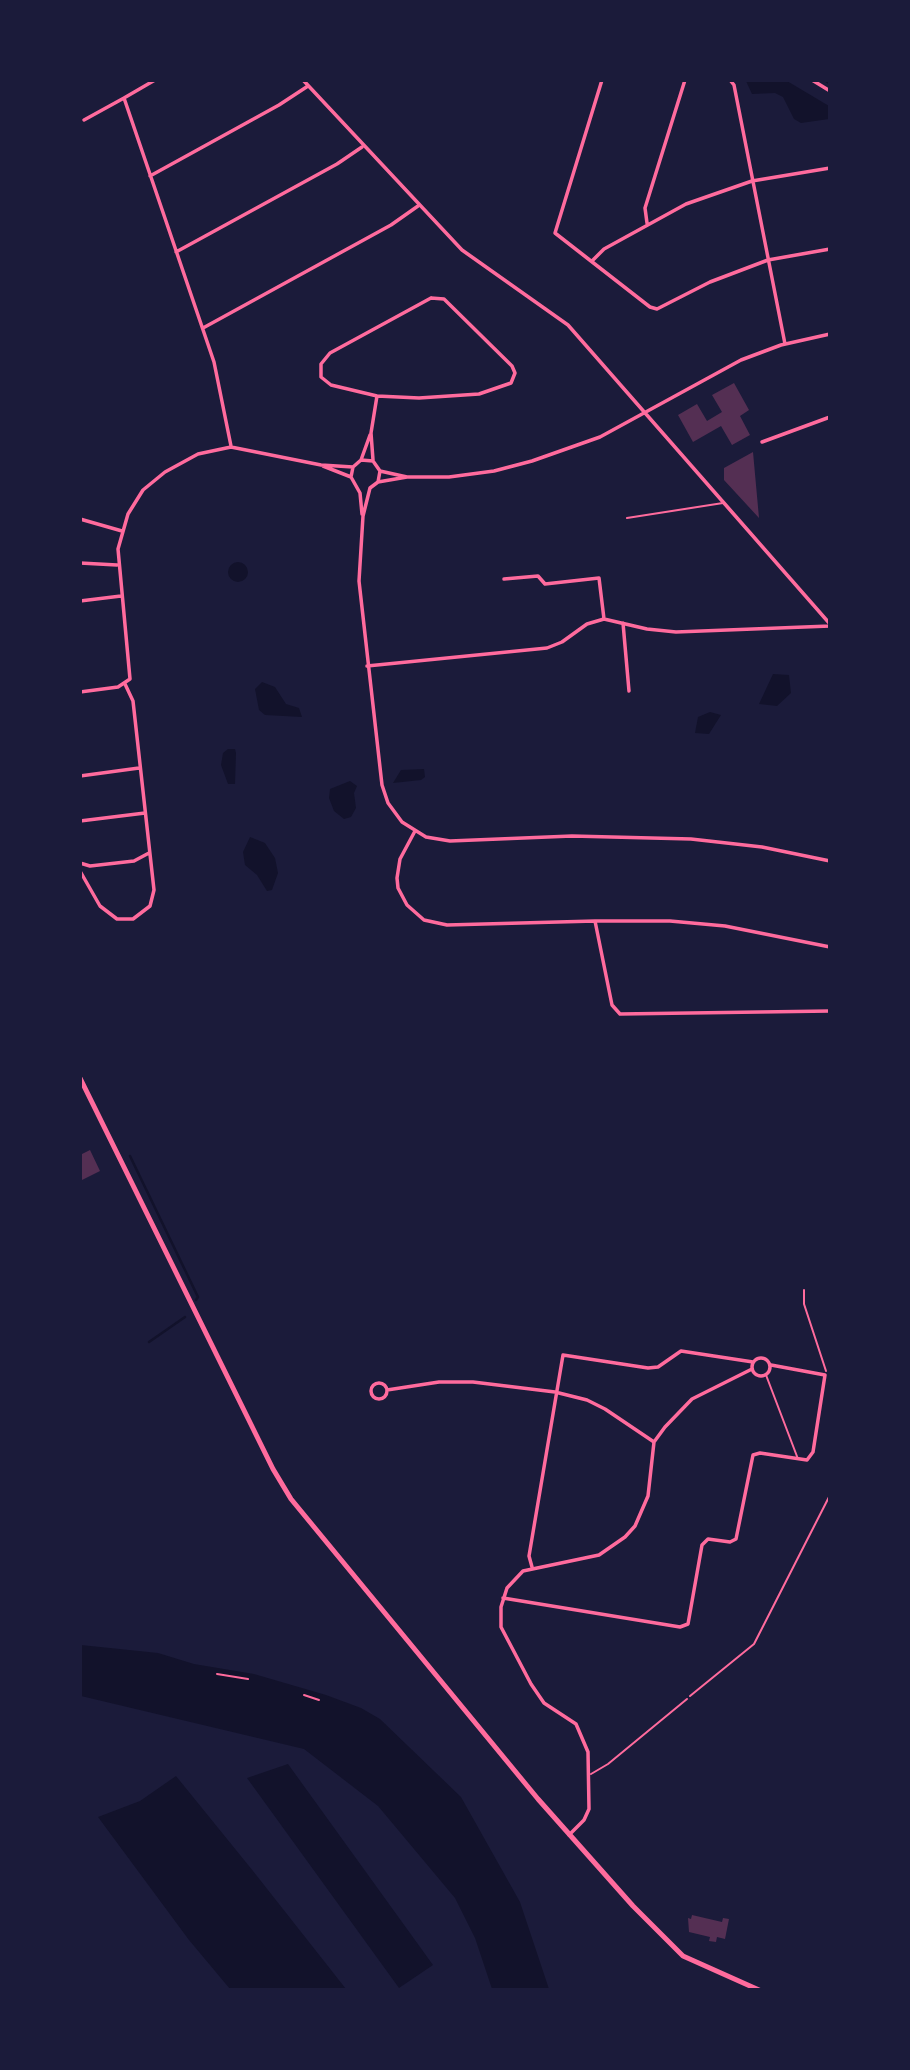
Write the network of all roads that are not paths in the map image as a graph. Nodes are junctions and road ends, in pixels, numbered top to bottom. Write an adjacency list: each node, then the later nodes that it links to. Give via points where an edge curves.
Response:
1 (155, 80): 9 (street)
2 (303, 80): 7 (street)
3 (602, 80): 20 (street, via 555,233)
4 (685, 80): 16 (street, via 645,208)
5 (730, 80): 14 (street)
6 (812, 80): 8 (street)
7 (308, 86): 11 (street); 13 (street)
8 (830, 92)
9 (124, 98): 10 (street); 13 (street)
10 (84, 120)
11 (362, 147): 15 (street); 18 (street)
12 (830, 168): 14 (street)
13 (150, 176): 18 (street)
14 (752, 181): 16 (street); 19 (street)
15 (418, 206): 21 (street); 25 (street, via 462,250 568,325)
16 (647, 223): 20 (street)
17 (830, 249): 19 (street)
18 (176, 252): 21 (street)
19 (768, 260): 20 (street, via 654,310); 23 (street)
20 (592, 261)
21 (203, 328): 29 (street)
22 (830, 334): 23 (street)
23 (785, 344): 25 (street, via 726,366)
24 (377, 396): 24 (street, via 478,394 511,383 515,373 444,299 431,298 325,357 320,370 325,382); 27 (street)
25 (645, 412): 36 (street, via 582,444 513,466 449,477); 40 (street)
26 (830, 417): 28 (street)
27 (371, 433): 30 (street); 31 (street)
28 (762, 442)
29 (231, 447): 32 (street); 44 (street, via 198,454 165,472 143,491)
30 (360, 460): 31 (street); 33 (street)
31 (373, 461): 34 (street)
32 (321, 465): 33 (street); 35 (street)
33 (353, 467): 35 (street)
34 (380, 471): 36 (street); 37 (street)
35 (351, 477): 38 (street)
36 (407, 477): 37 (street)
37 (378, 482): 39 (street)
38 (357, 486): 39 (street); 41 (street)
39 (370, 488): 41 (street)
40 (724, 503): 43 (lane); 52 (street)
41 (363, 516): 53 (street, via 360,601)
42 (80, 519): 44 (street)
43 (627, 519)
44 (122, 531): 46 (street)
45 (80, 563): 46 (street)
46 (117, 565): 48 (street)
47 (505, 579): 50 (street, via 538,576 545,584 599,578)
48 (121, 596): 49 (street); 54 (street, via 131,671)
49 (80, 601)
50 (604, 619): 51 (street); 53 (street, via 547,648)
51 (623, 623): 52 (street, via 676,632); 55 (street)
52 (830, 625)
53 (367, 666): 61 (street, via 384,796 395,814)
54 (125, 684): 56 (street); 57 (street, via 132,701)
55 (629, 691)
56 (80, 692)
57 (139, 768): 58 (street); 59 (street)
58 (80, 776)
59 (145, 813): 60 (street); 62 (street)
60 (80, 821)
61 (415, 831): 63 (street, via 450,841 572,836 691,839); 66 (street, via 400,859 398,888 407,905 424,919 447,925)
62 (149, 853): 64 (street, via 134,861); 65 (street, via 153,894 147,911 133,919 109,915)
63 (830, 861)
64 (80, 863)
65 (80, 871)
66 (594, 920): 67 (street, via 698,923); 68 (street, via 612,1005 620,1014)
67 (830, 947)
68 (830, 1011)
69 (80, 1078): 83 (main road, via 281,1485)
70 (753, 1362): 71 (street, via 762,1357); 72 (street); 76 (street, via 681,1350 658,1367 648,1368 568,1354 561,1359)
71 (771, 1365): 73 (street); 74 (street)
72 (752, 1369): 73 (street); 77 (street, via 692,1399)
73 (766, 1375): 78 (lane)
74 (827, 1375): 78 (street, via 813,1452 807,1460)
75 (387, 1390): 75 (street, via 380,1383 372,1390 377,1398 384,1397); 76 (street, via 473,1382)
76 (555, 1392): 77 (street, via 587,1400); 79 (street, via 529,1556)
77 (654, 1442): 79 (street, via 648,1496 625,1537 599,1555)
78 (799, 1460): 80 (street, via 753,1454 736,1539 703,1542 685,1627)
79 (532, 1567): 80 (street, via 514,1578)
80 (503, 1598): 82 (street, via 500,1627 537,1694 576,1724 583,1735)
81 (687, 1699): 82 (lane)
82 (591, 1774): 83 (street, via 589,1808)
83 (569, 1835): 84 (main road, via 675,1950 692,1962)
84 (759, 1990)

